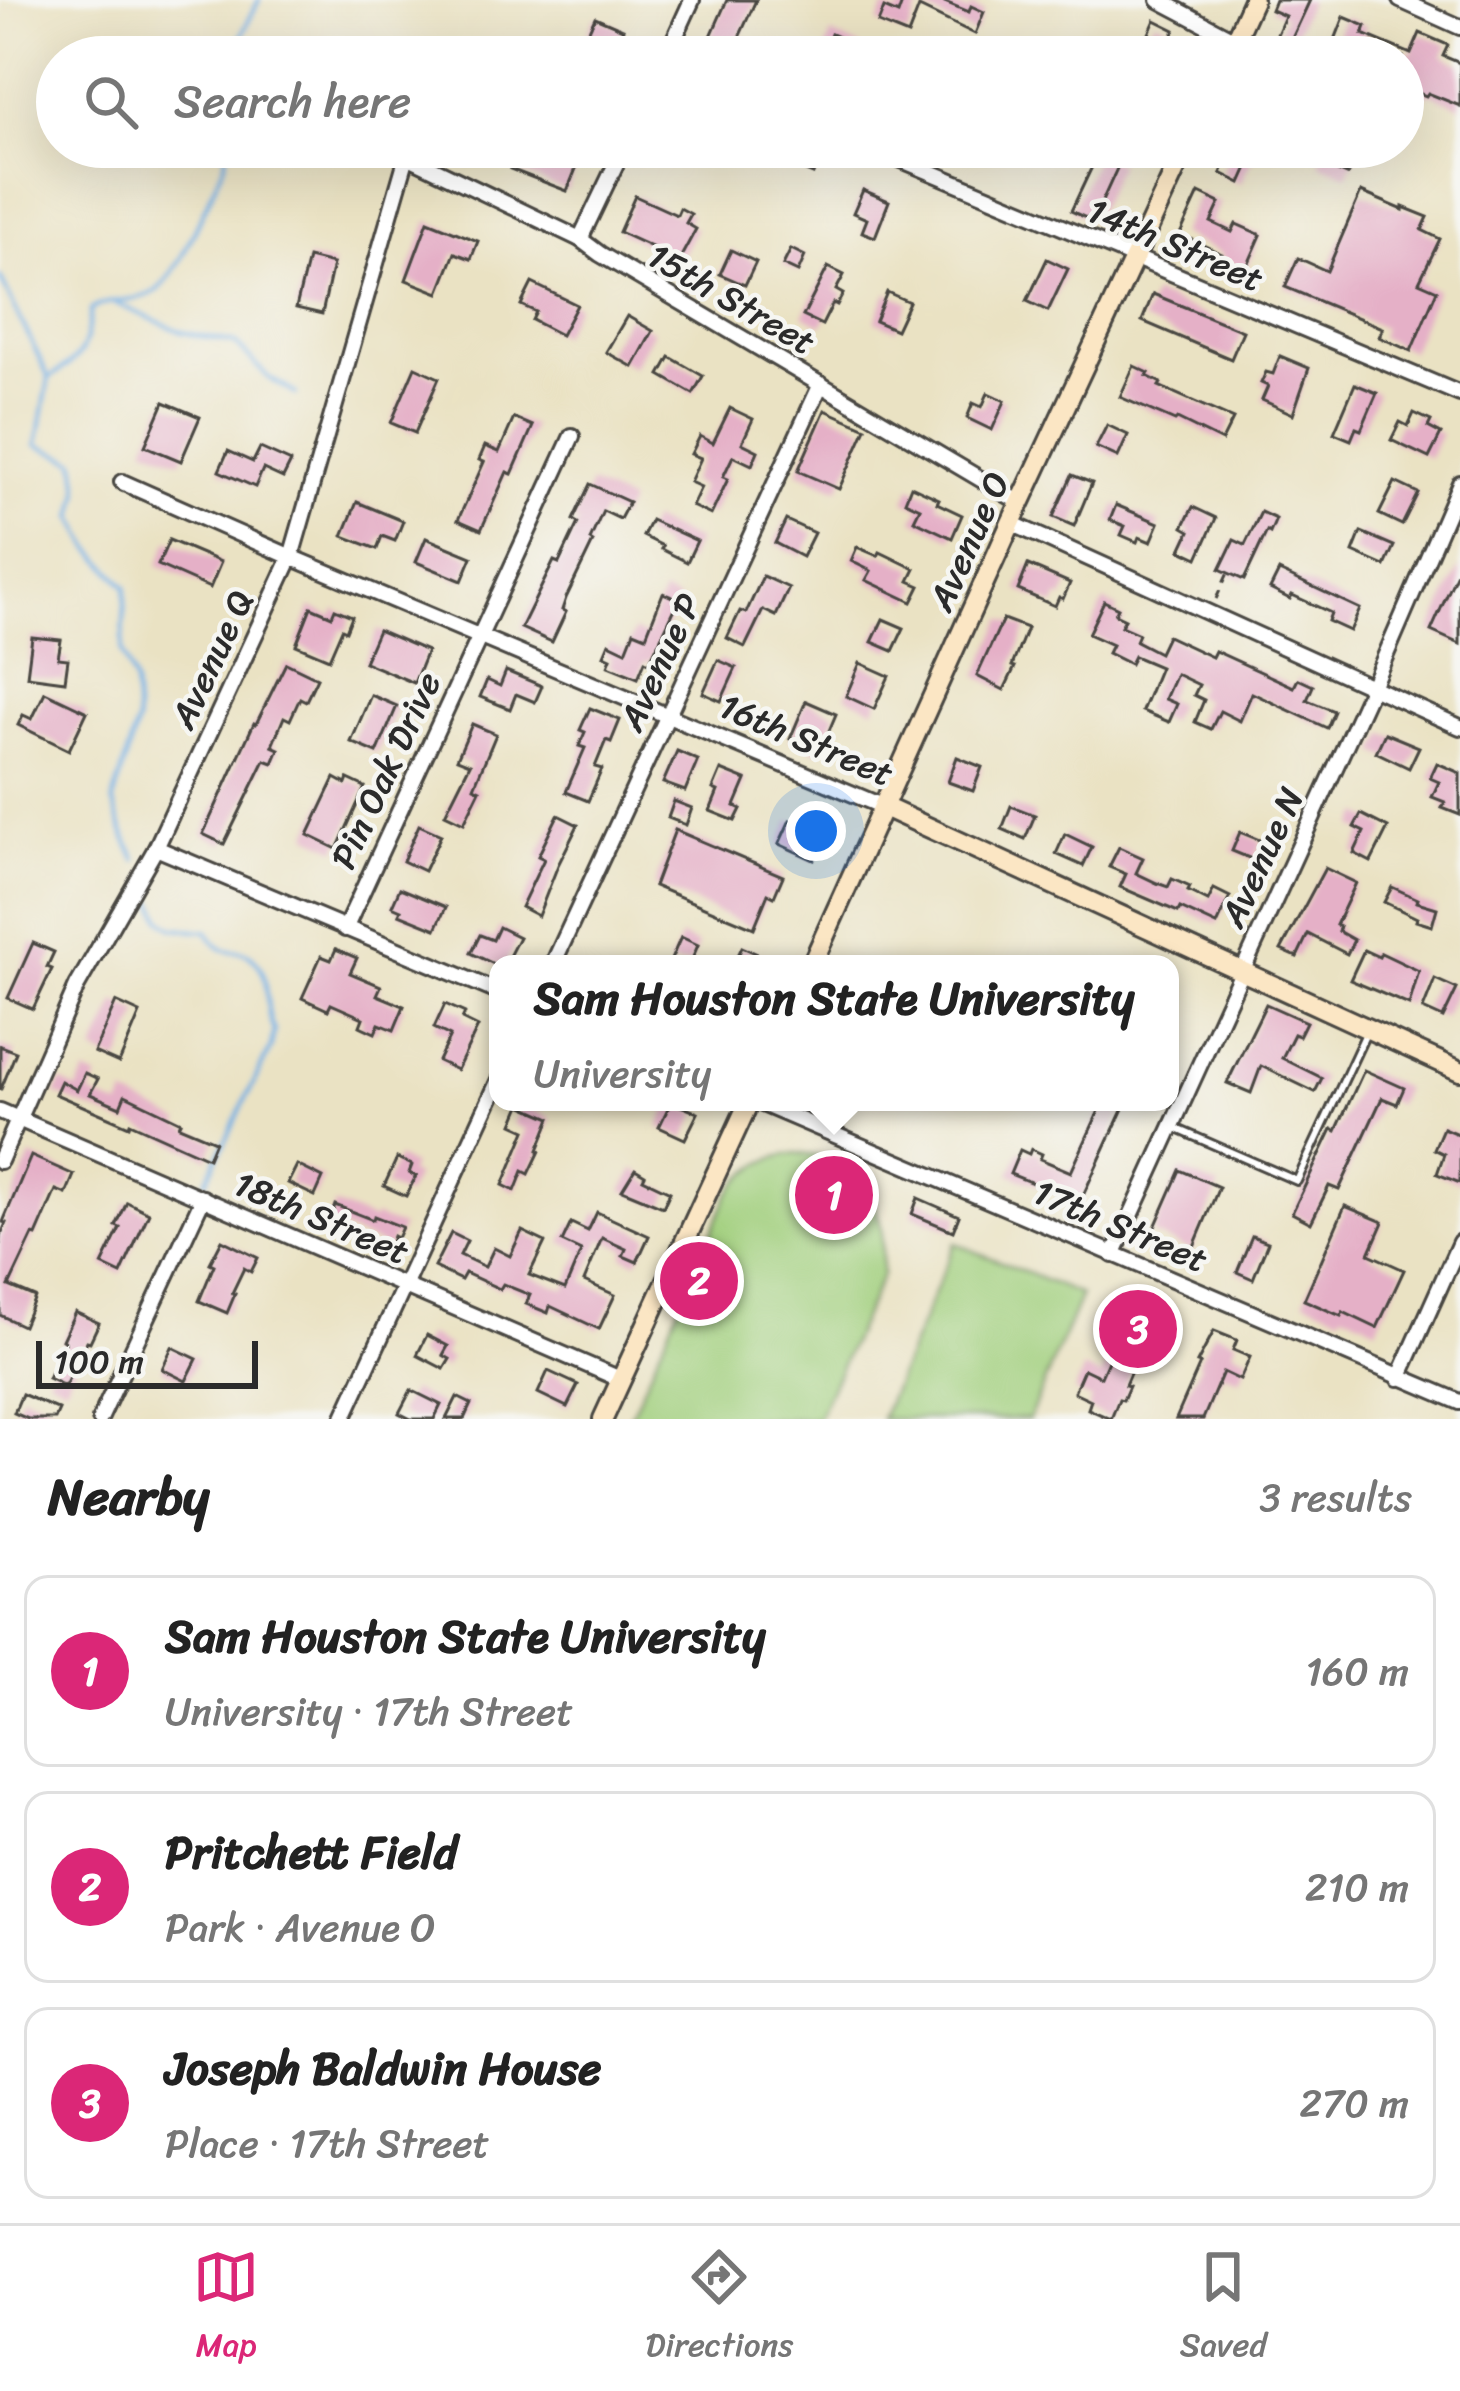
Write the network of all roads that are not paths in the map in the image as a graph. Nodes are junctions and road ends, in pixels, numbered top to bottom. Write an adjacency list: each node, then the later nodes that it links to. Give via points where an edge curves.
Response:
1 (692, 0): 6 (street)
2 (1160, 0): 7 (street)
3 (1253, 0): 8 (street)
4 (1400, 0): 5 (street)
5 (1460, 27)
6 (676, 36)
7 (1213, 36)
8 (1236, 36)
9 (404, 168): 23 (street, Avenue Q)
10 (432, 168): 14 (street, 15th Street)
11 (613, 168): 14 (street)
12 (920, 168): 15 (street, 14th Street)
13 (1176, 168): 15 (street, Avenue O)
14 (580, 239): 16 (street, 15th Street)
15 (1135, 259): 17 (street, 14th Street); 21 (street, Avenue O)
16 (821, 384): 21 (street, 15th Street); 26 (street, Avenue P)
17 (1460, 394)
18 (572, 436): 24 (street, Pin Oak Drive)
19 (122, 482): 23 (street, 16th Street)
20 (1460, 484): 25 (street, Avenue N)
21 (1021, 503): 22 (street, Avenue O)
22 (1011, 523): 25 (street); 28 (street, Avenue O)
23 (292, 557): 24 (street, 16th Street); 29 (street, Avenue Q)
24 (479, 636): 26 (street, 16th Street); 30 (street, Pin Oak Drive)
25 (1372, 687): 27 (street); 33 (street, Avenue N)
26 (667, 717): 28 (street, 16th Street); 31 (street, Avenue P)
27 (1460, 727)
28 (884, 806): 32 (street, Avenue O); 33 (street, 16th Street)
29 (156, 848): 30 (street); 43 (street, Avenue Q, via 77,986)
30 (345, 929): 34 (street)
31 (557, 955)
32 (816, 955)
33 (1241, 971): 35 (street, 16th Street); 38 (street, Avenue N)
34 (489, 988)
35 (1368, 1029): 36 (street, 16th Street); 44 (lane, via 1297,1181)
36 (1460, 1071)
37 (489, 1102): 49 (street)
38 (1179, 1108)
39 (0, 1111): 43 (street, 18th Street)
40 (750, 1111): 51 (street)
41 (775, 1111): 48 (street, 17th Street)
42 (1178, 1111): 44 (street, Avenue N)
43 (19, 1118): 45 (street, Avenue Q); 46 (street, 18th Street)
44 (1171, 1126): 48 (street, Avenue N)
45 (0, 1161)
46 (202, 1198): 49 (street, 18th Street); 53 (street)
47 (1460, 1242): 50 (street)
48 (1113, 1255): 50 (street, 17th Street)
49 (404, 1286): 51 (street, 18th Street); 54 (street)
50 (1399, 1378): 52 (street, 17th Street)
51 (620, 1379): 55 (street)
52 (1460, 1402)
53 (100, 1419)
54 (344, 1419)
55 (603, 1419)

